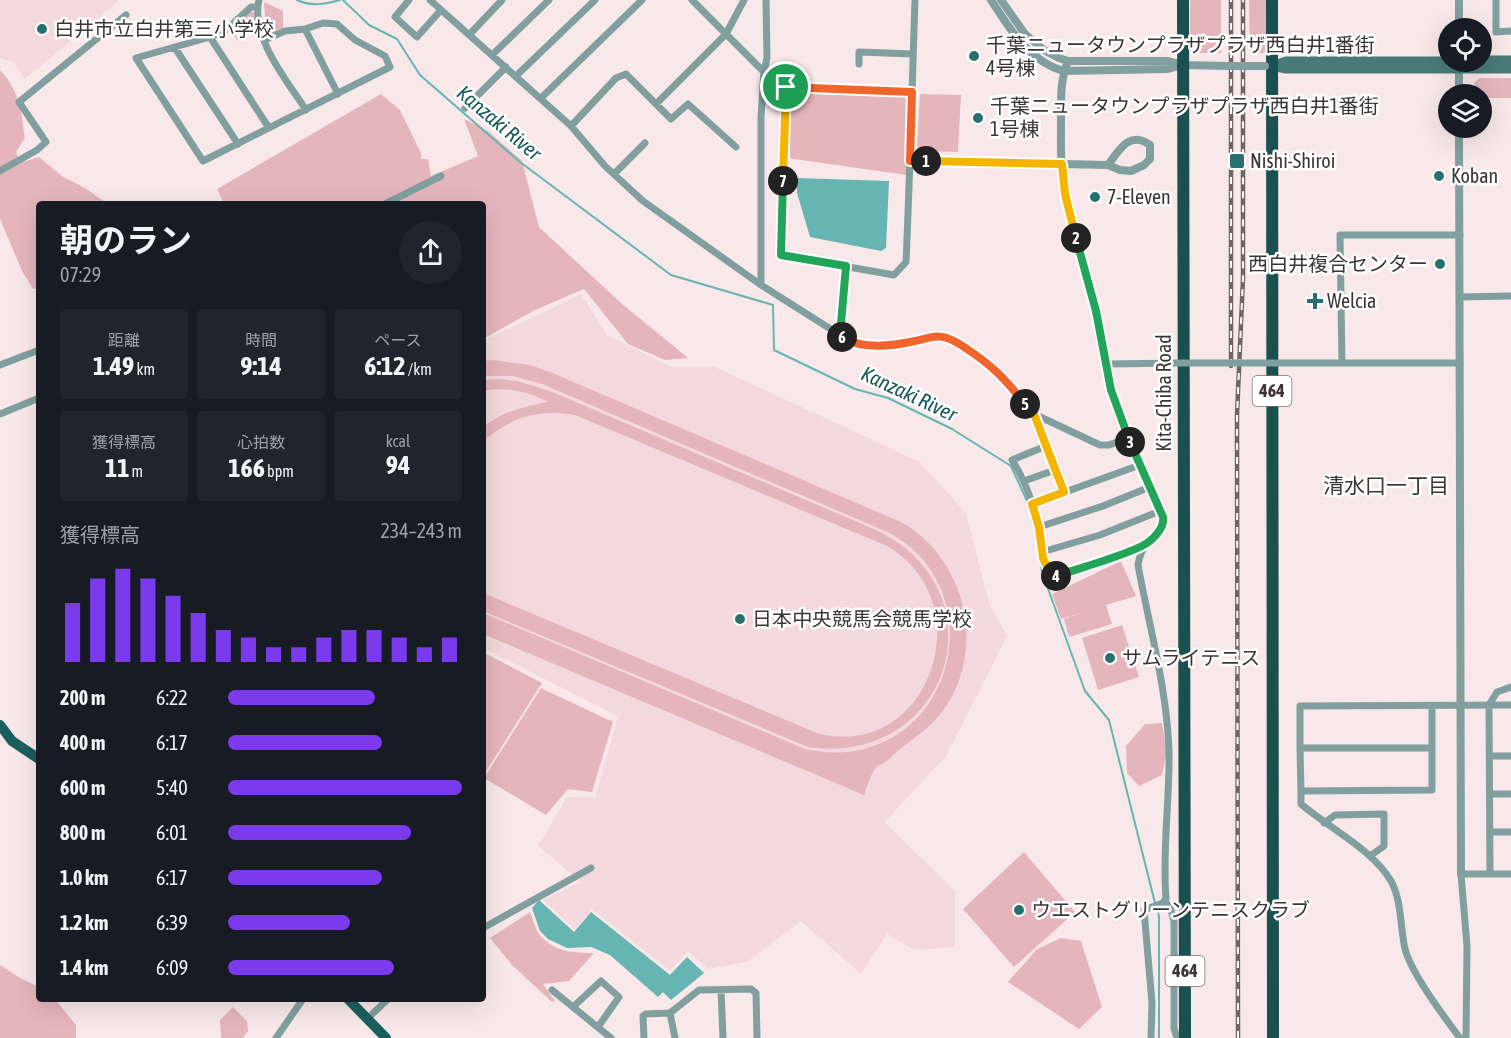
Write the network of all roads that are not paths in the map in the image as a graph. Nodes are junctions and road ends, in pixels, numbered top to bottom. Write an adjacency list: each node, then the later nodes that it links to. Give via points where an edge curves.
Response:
1 (409, 0): 18 (street, via 395,17 417,38)
2 (502, 0): 24 (street)
3 (549, 0): 29 (street)
4 (595, 0): 43 (street)
5 (642, 0): 46 (street)
6 (692, 0): 23 (street)
7 (744, 0): 23 (street)
8 (766, 0): 42 (street)
9 (915, 0): 28 (street)
10 (991, 0): 41 (street, via 1028,51)
11 (1001, 0): 32 (street, via 1034,43)
12 (1183, 0): 35 (highway, Kita-Chiba Road / 464)
13 (1272, 0): 37 (highway, 464)
14 (1459, 0): 20 (street)
15 (1496, 0): 22 (street, via 1496,32)
16 (434, 1): 18 (street)
17 (258, 4): 25 (street, via 226,30); 26 (street)
18 (441, 10): 24 (street)
19 (126, 15): 59 (street, via 19,102 46,142)
20 (1459, 18)
21 (305, 29): 26 (street, via 285,31); 45 (street); 45 (street, via 323,23 336,24 355,40 386,56 390,68)
22 (1511, 31)
23 (726, 34): 42 (street); 47 (street)
24 (469, 35): 29 (street)
25 (210, 37): 27 (street); 51 (street)
26 (264, 40): 49 (street)
27 (175, 48): 54 (street); 54 (street, via 136,58 203,161)
28 (913, 54): 34 (street, via 859,52); 44 (street)
29 (492, 55): 38 (street)
30 (1492, 60): 31 (main road)
31 (1511, 60)
32 (1068, 61): 35 (street, via 1168,61); 41 (street)
33 (1438, 61): 37 (main road, via 1286,61)
34 (859, 64)
35 (1186, 65): 37 (street, bridge); 41 (street, via 1168,69); 130 (highway, Kita-Chiba Road / 464)
36 (1438, 65): 37 (main road, via 1286,69)
37 (1269, 66): 131 (highway, 464)
38 (506, 68): 43 (street); 48 (street)
39 (1492, 68): 40 (main road)
40 (1511, 69)
41 (1063, 71): 57 (street)
42 (764, 72): 65 (street)
43 (516, 76): 46 (street)
44 (912, 92): 56 (street); 64 (street, via 786,87 781,255)
45 (338, 94): 49 (street)
46 (541, 98): 50 (street)
47 (656, 104): 50 (street, via 626,74 616,78); 55 (street, via 671,119 688,104)
48 (465, 108)
49 (306, 110): 51 (street)
50 (571, 126): 60 (street)
51 (269, 128): 54 (street)
52 (1459, 138): 63 (street)
53 (645, 143): 60 (street)
54 (238, 144)
55 (736, 147)
56 (910, 161): 57 (street); 64 (street, via 906,262 894,275)
57 (1062, 164): 58 (street); 72 (street, via 1065,194)
58 (1107, 165): 58 (street, via 1134,138 1150,145 1150,159 1144,165 1131,171)
59 (0, 171)
60 (614, 174): 65 (street, via 643,201)
61 (441, 176): 62 (street)
62 (391, 201)
63 (1460, 236): 67 (street); 70 (street, via 1341,235)
64 (846, 266): 68 (street)
65 (761, 285): 68 (street)
66 (1511, 296): 67 (street)
67 (1460, 297): 71 (street)
68 (840, 335): 76 (street, via 851,342 877,346 946,337 1000,373)
69 (36, 351): 73 (street)
70 (1342, 363): 71 (street); 72 (street, bridge)
71 (1460, 363): 90 (street)
72 (1107, 364): 77 (street, via 1111,390)
73 (0, 365)
74 (36, 399): 75 (street)
75 (0, 414)
76 (1034, 414): 77 (street, via 1100,445); 78 (street)
77 (1128, 438): 79 (street)
78 (1046, 446): 80 (street); 81 (street, via 1012,460)
79 (1140, 465): 82 (street); 83 (street)
80 (1055, 470): 81 (street); 83 (street)
81 (1023, 481): 84 (street)
82 (1150, 487): 85 (street); 86 (street)
83 (1064, 492): 84 (street)
84 (1032, 504): 86 (street)
85 (1161, 511): 87 (street, via 1164,523); 88 (street)
86 (1039, 527): 88 (street)
87 (1144, 545): 88 (street, via 1052,577); 111 (street, via 1138,565 1163,695 1169,751)
88 (1042, 552)
89 (1511, 687): 91 (street, via 1494,695)
90 (1461, 705): 91 (street); 93 (street); 108 (street)
91 (1489, 705): 92 (street); 97 (street)
92 (1511, 705)
93 (1432, 706): 95 (street); 96 (street, via 1300,706)
94 (0, 725): 99 (main road, via 12,741)
95 (1432, 747): 96 (street); 100 (street, via 1432,790)
96 (1300, 748): 100 (street)
97 (1490, 756): 98 (street); 101 (street)
98 (1511, 756)
99 (36, 757)
100 (1301, 791): 103 (street, via 1301,804)
101 (1490, 794): 102 (street); 104 (street)
102 (1511, 794)
103 (1324, 823): 106 (street); 106 (street, via 1335,815 1384,814 1384,846)
104 (1490, 832): 105 (street); 109 (street)
105 (1511, 832)
106 (1370, 856): 132 (street, via 1392,882 1412,966)
107 (591, 868): 112 (street)
108 (1461, 874): 109 (street); 133 (street, via 1467,946)
109 (1490, 874): 110 (street)
110 (1511, 874)
111 (1163, 902): 129 (street, via 1144,909 1143,914 1152,1003); 130 (street, via 1174,921 1174,1028 1176,1035)
112 (486, 926)
113 (552, 990): 118 (street)
114 (721, 990): 119 (street, via 699,990); 127 (street); 128 (street, via 752,989 756,993)
115 (301, 1002): 122 (street)
116 (351, 1002): 120 (main road)
117 (385, 1002): 120 (street)
118 (573, 1008): 121 (street); 121 (street, via 601,981 619,997)
119 (670, 1012): 125 (street, via 643,1016); 126 (street)
120 (367, 1019): 123 (main road)
121 (598, 1027): 124 (street)
122 (276, 1038)
123 (386, 1038)
124 (611, 1038)
125 (644, 1038)
126 (675, 1038)
127 (723, 1038)
128 (757, 1038)
129 (1151, 1038)
130 (1183, 1038)
131 (1273, 1038)
132 (1461, 1038)
133 (1466, 1038)

